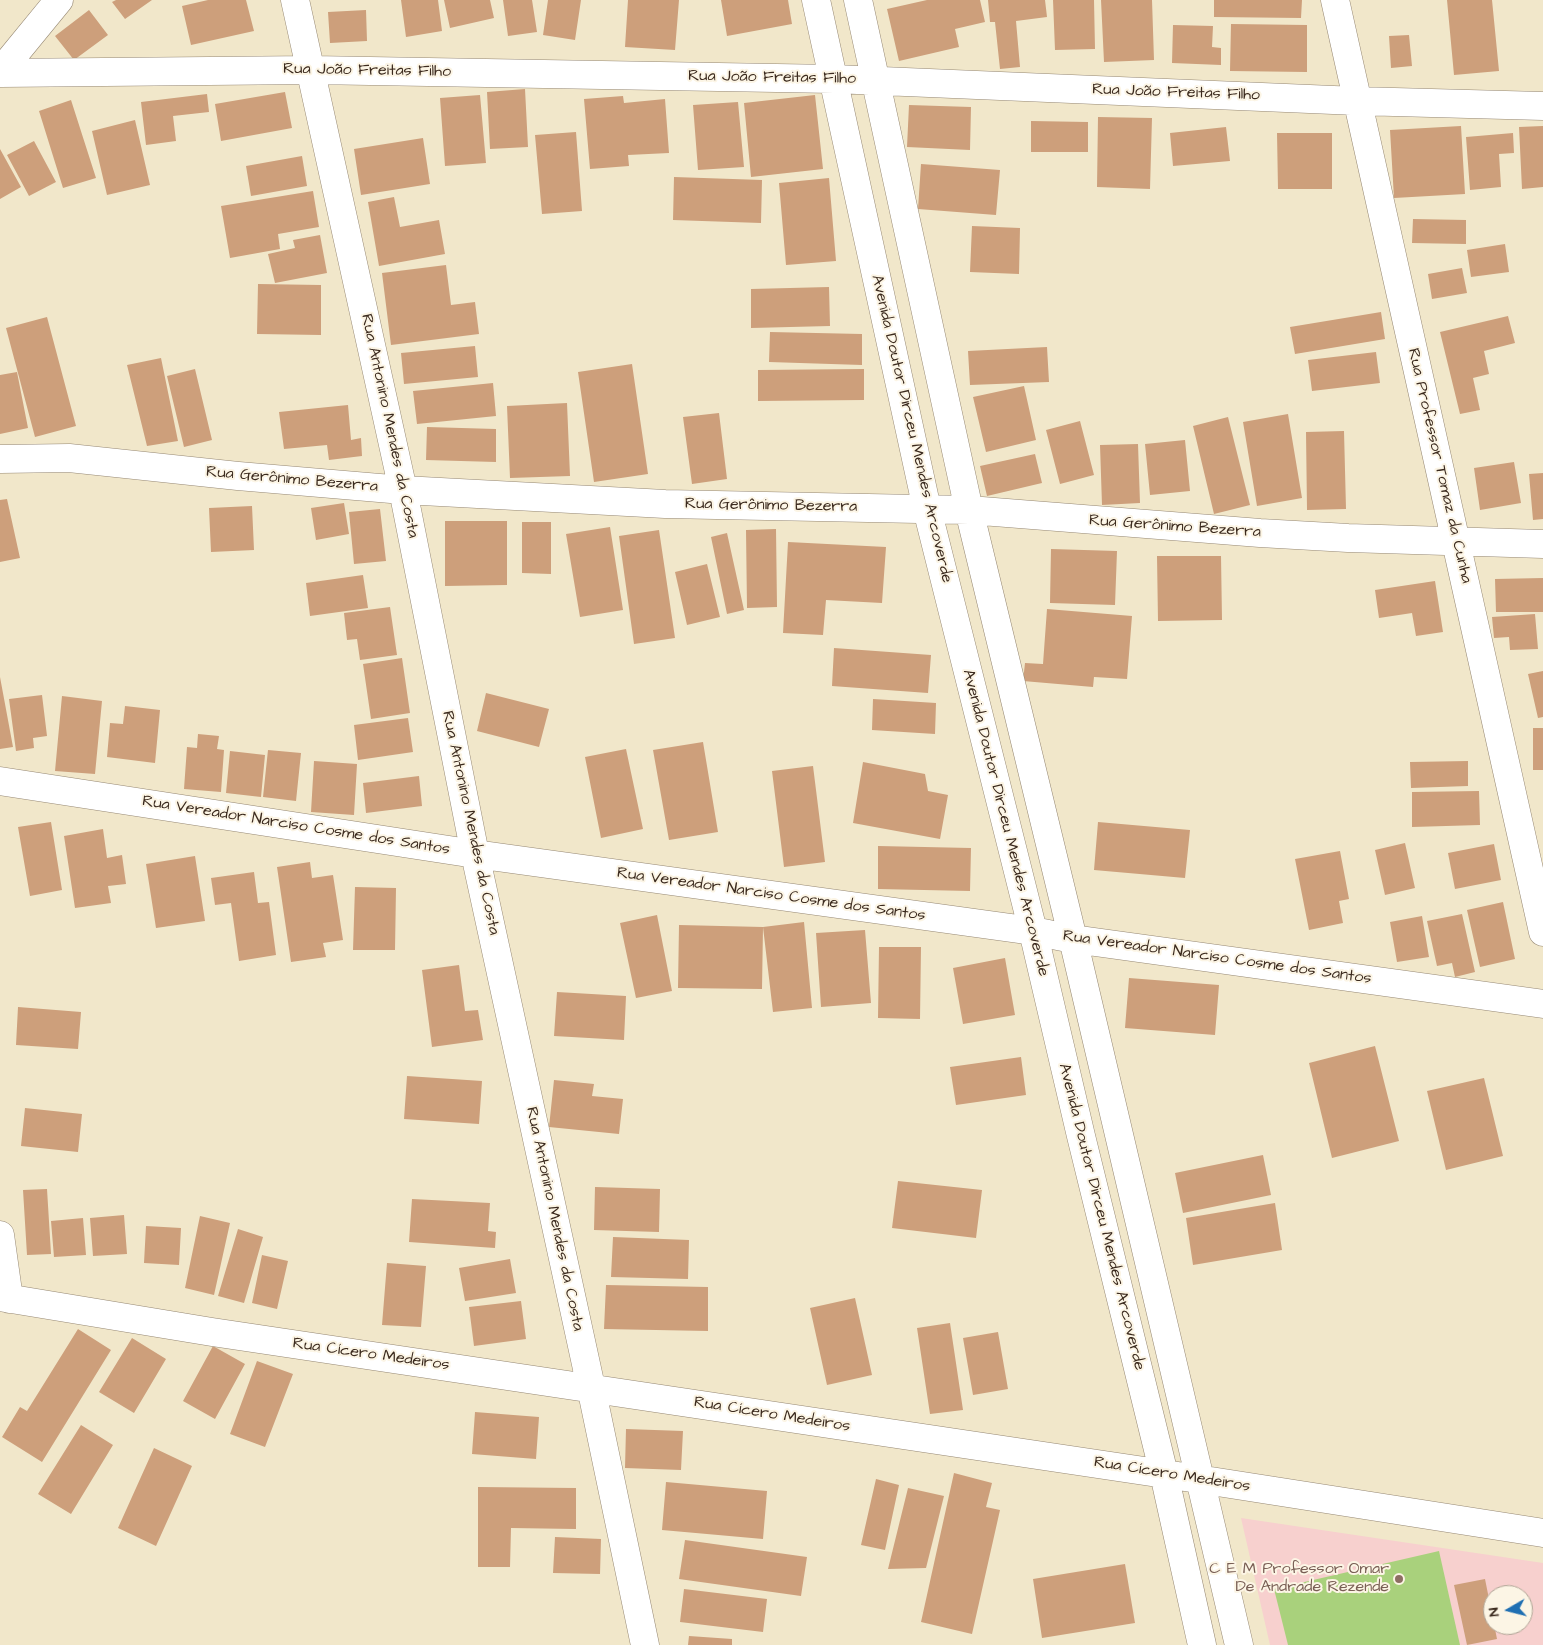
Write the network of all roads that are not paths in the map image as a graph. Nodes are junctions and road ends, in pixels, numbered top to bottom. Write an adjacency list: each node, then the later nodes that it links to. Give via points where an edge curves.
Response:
1 (59, 0): 7 (street)
2 (295, 0): 6 (street, Rua Antonino Mendes da Costa)
3 (816, 0): 8 (street, Avenida Doutor Dirceu Mendes Arcoverde)
4 (858, 0): 9 (street, Avenida Doutor Dirceu Mendes Arcoverde)
5 (1335, 0): 10 (street, Rua Professor Tomaz da Cunha)
6 (312, 70): 7 (street, Rua João Freitas Filho); 8 (street, Rua João Freitas Filho); 13 (street, Rua Antonino Mendes da Costa)
7 (0, 73)
8 (834, 79): 9 (street, Rua João Freitas Filho); 14 (street, Avenida Doutor Dirceu Mendes Arcoverde)
9 (877, 80): 10 (street, Rua João Freitas Filho); 15 (street, Avenida Doutor Dirceu Mendes Arcoverde)
10 (1357, 101): 11 (street, Rua João Freitas Filho); 16 (street, Rua Professor Tomaz da Cunha)
11 (1543, 106)
12 (0, 459): 13 (street, Rua Gerônimo Bezerra, via 69,458)
13 (403, 490): 14 (street, Rua Gerônimo Bezerra, via 665,504); 19 (street, Rua Antonino Mendes da Costa)
14 (927, 509): 15 (street, Rua Gerônimo Bezerra); 20 (street, Avenida Doutor Dirceu Mendes Arcoverde)
15 (970, 510): 16 (street, Rua Gerônimo Bezerra, via 1260,534); 22 (street, Avenida Doutor Dirceu Mendes Arcoverde)
16 (1456, 542): 17 (street, Rua Gerônimo Bezerra); 21 (street, Rua Professor Tomaz da Cunha)
17 (1543, 544)
18 (0, 781): 19 (street, Rua Vereador Narciso Cosme dos Santos)
19 (475, 854): 20 (street, Rua Vereador Narciso Cosme dos Santos); 26 (street, Rua Antonino Mendes da Costa)
20 (1032, 931): 22 (street, Rua Vereador Narciso Cosme dos Santos); 27 (street, Avenida Doutor Dirceu Mendes Arcoverde)
21 (1543, 932)
22 (1074, 939): 23 (street, Rua Vereador Narciso Cosme dos Santos); 28 (street, Avenida Doutor Dirceu Mendes Arcoverde)
23 (1543, 1004)
24 (0, 1235): 25 (street)
25 (5, 1298): 26 (street, Rua Cícero Medeiros)
26 (591, 1387): 27 (street, Rua Cícero Medeiros); 30 (street, Rua Antonino Mendes da Costa)
27 (1164, 1474): 28 (street, Rua Cícero Medeiros); 31 (street, Avenida Doutor Dirceu Mendes Arcoverde)
28 (1198, 1478): 29 (street, Rua Cícero Medeiros); 32 (street, Avenida Doutor Dirceu Mendes Arcoverde)
29 (1543, 1532)
30 (645, 1645)
31 (1202, 1645)
32 (1238, 1645)

